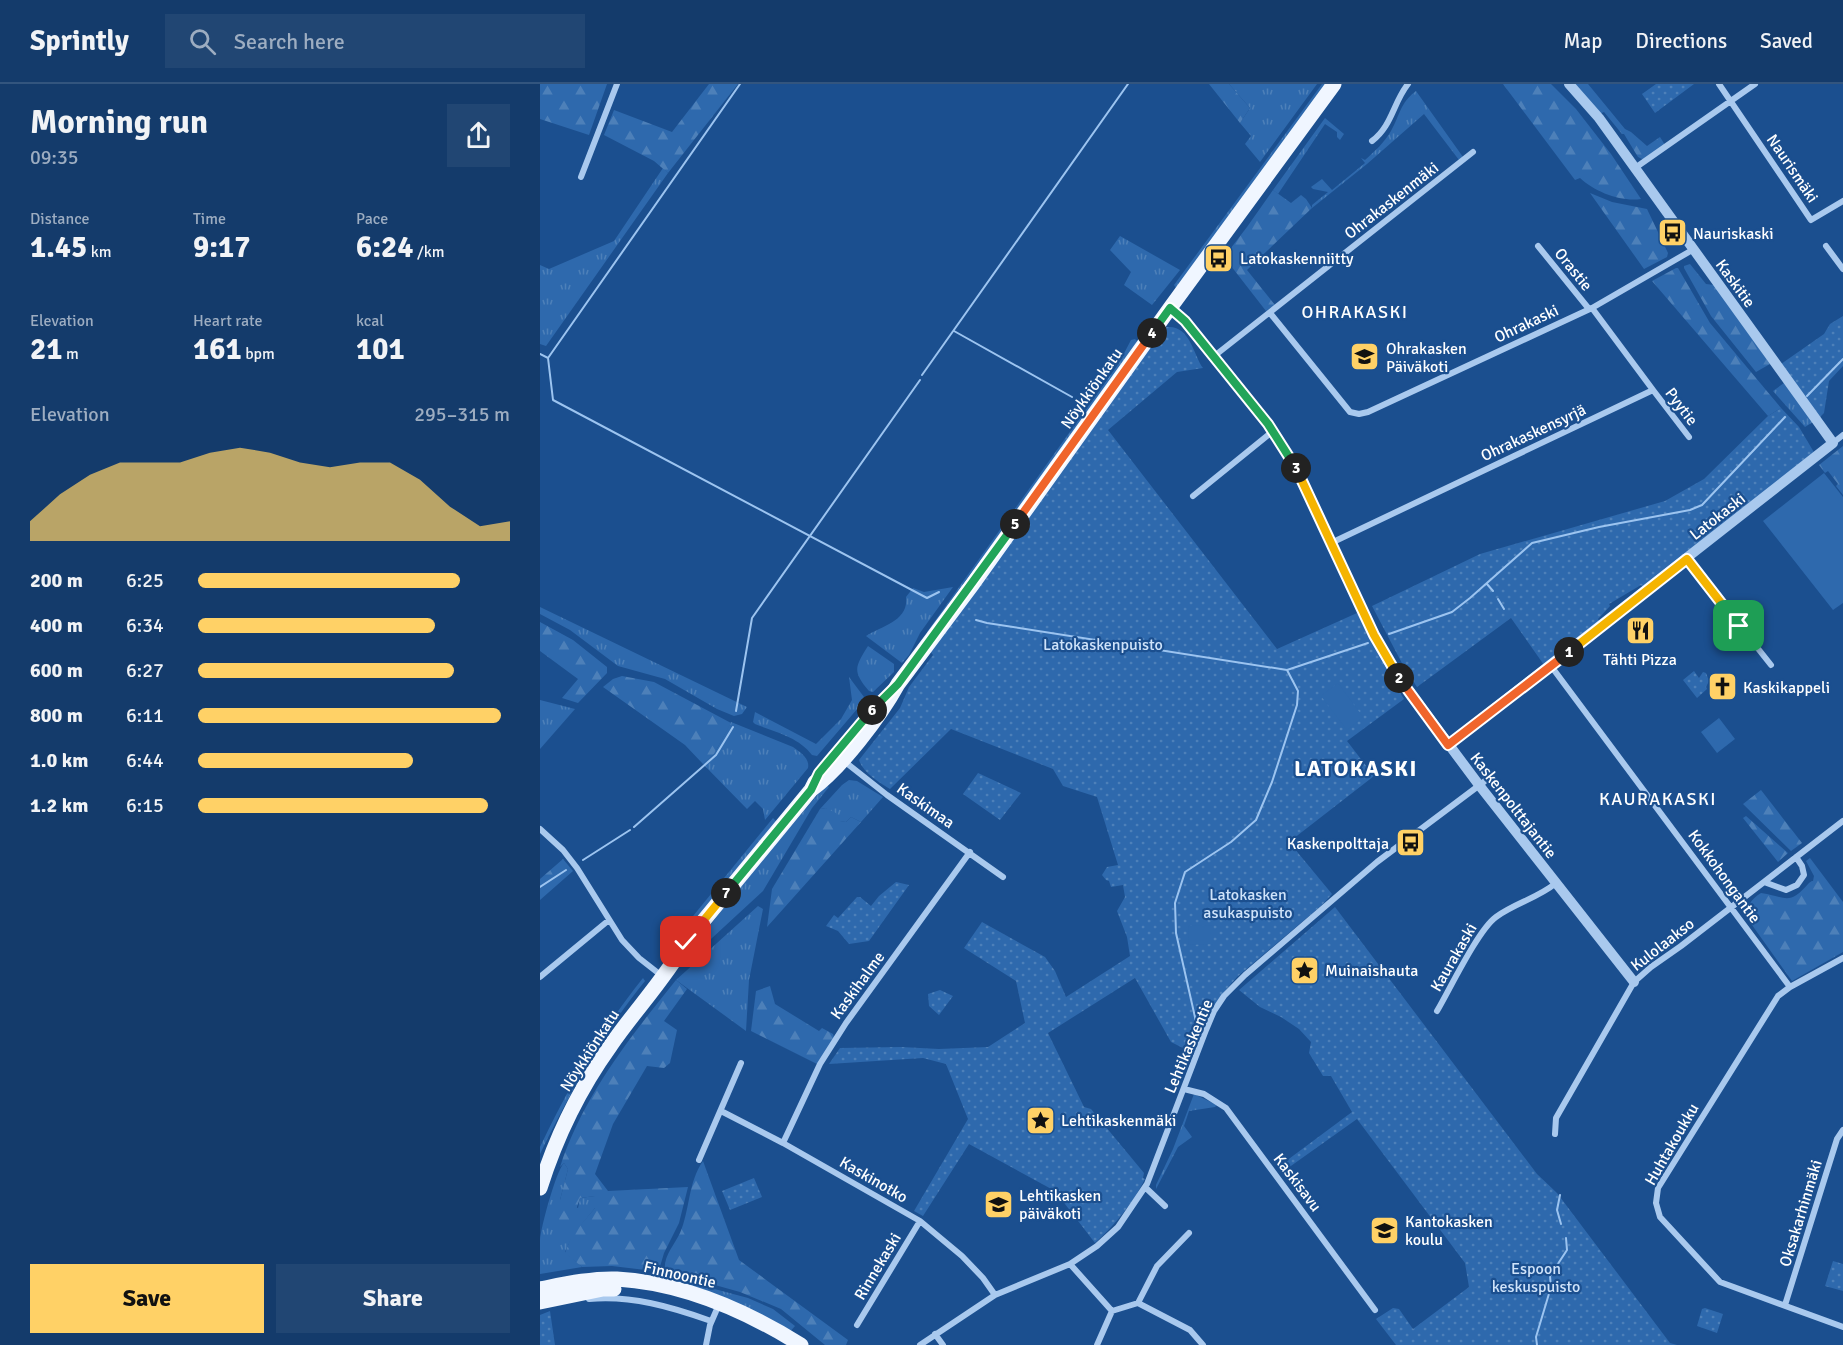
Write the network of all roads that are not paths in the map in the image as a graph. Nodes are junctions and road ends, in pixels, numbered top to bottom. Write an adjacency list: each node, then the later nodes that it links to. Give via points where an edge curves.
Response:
1 (616, 84): 11 (street)
2 (1334, 84): 17 (main road, Nöykkiönkatu)
3 (1408, 84): 8 (street, via 1386,127)
4 (1569, 84): 10 (street, Kaskitie)
5 (1719, 84): 7 (street)
6 (1755, 84): 7 (street)
7 (1731, 102): 10 (street); 12 (street, Naurismäki, via 1811,219)
8 (1372, 141)
9 (1473, 152): 19 (street, Ohrakaskenmäki)
10 (1635, 168): 15 (street, Kaskitie)
11 (581, 177)
12 (1843, 201)
13 (1538, 246): 18 (street, Orastie)
14 (1826, 246): 16 (street)
15 (1694, 249): 18 (street, Ohrakaski); 25 (street, Kaskitie)
16 (1843, 269)
17 (1170, 308): 20 (street, Kaskenpolttajantie); 32 (main road, Nöykkiönkatu, via 890,698)
18 (1590, 308): 19 (street, Ohrakaski, via 1359,414 1350,412); 21 (street)
19 (1270, 313): 20 (street, Ohrakaskenmäki)
20 (1213, 357): 22 (street, Kaskenpolttajantie)
21 (1653, 390): 24 (street, Pyytie); 27 (street, Ohrakaskensyrjä)
22 (1273, 431): 26 (street); 27 (street, Kaskenpolttajantie, via 1298,471)
23 (1843, 435): 25 (street)
24 (1689, 437)
25 (1833, 443): 28 (street, Latokaski)
26 (1193, 496)
27 (1331, 543): 31 (street, Kaskenpolttajantie, via 1394,671)
28 (1687, 559): 29 (street); 30 (street, Latokaski)
29 (1771, 665)
30 (1551, 666): 31 (street, Latokaski); 41 (street, Kokkohongantie)
31 (1448, 745): 33 (street, Kaskenpolttajantie)
32 (839, 757): 36 (street, Kaskimaa); 44 (main road, Nöykkiönkatu, via 819,773 811,790 686,942 671,952)
33 (1482, 783): 40 (street, Kaskenpolttajantie); 50 (street, Lehtikaskentie, via 1377,862 1224,996 1214,1011)
34 (1843, 820): 37 (street, Kulolaakso)
35 (540, 829): 42 (street, via 577,868)
36 (970, 852): 38 (street, Kaskimaa); 54 (street, Kaskihalme, via 846,1023 820,1064)
37 (1796, 857): 39 (street, Kulolaakso); 39 (street, via 1804,874 1797,885 1786,890)
38 (1003, 877)
39 (1764, 882): 41 (street, Kulolaakso)
40 (1556, 883): 46 (street, Kaskenpolttajantie); 48 (street, Kaurakaski, via 1489,923)
41 (1731, 907): 46 (street, Kulolaakso); 47 (street, Kokkohongantie)
42 (609, 920): 44 (street, via 630,949); 45 (street)
43 (1843, 958): 47 (street, Huhtakoukku)
44 (659, 973): 56 (main road, Nöykkiönkatu, via 616,1022 580,1080); 57 (main road, Nöykkiönkatu, via 585,1085)
45 (540, 977)
46 (1634, 982): 53 (street, Kulolaakso, via 1556,1118)
47 (1790, 987): 68 (street, Huhtakoukku, via 1765,1015 1658,1188 1656,1201 1660,1217 1720,1282)
48 (1437, 1011)
49 (741, 1063): 51 (street)
50 (1184, 1089): 58 (street, Lehtikaskentie); 69 (street, Kaskisavu, via 1204,1094 1226,1108)
51 (721, 1110): 54 (street, Kaskinotko); 55 (street)
52 (1843, 1130): 68 (street, Oksakarhinmäki, via 1837,1138)
53 (1555, 1134)
54 (783, 1143): 60 (street, Kaskinotko)
55 (699, 1160)
56 (540, 1162)
57 (540, 1188)
58 (1146, 1188): 59 (street); 62 (street, Lehtikaskentie, via 1118,1227)
59 (1165, 1206)
60 (920, 1221): 64 (street, Kaskinotko, via 962,1256); 72 (street, Rinnekaski)
61 (1189, 1233): 67 (street, via 1157,1266)
62 (1070, 1264): 64 (street, Lehtikaskentie); 71 (street)
63 (540, 1289): 70 (main road, Finnoontie, via 617,1279 701,1295)
64 (995, 1295): 74 (street, Lehtikaskentie)
65 (589, 1299): 70 (street)
66 (540, 1302): 70 (main road, Finnoontie, via 622,1288)
67 (1138, 1303): 71 (street); 81 (street, via 1190,1330)
68 (1785, 1305): 73 (street, Huhtakoukku)
69 (1375, 1310)
70 (716, 1311): 75 (street); 76 (main road, Finnoontie, via 746,1320); 77 (main road, Finnoontie, via 756,1319)
71 (1112, 1311): 80 (street)
72 (857, 1325)
73 (1843, 1327)
74 (935, 1334): 78 (street, Lehtikaskentie); 79 (street)
75 (706, 1345)
76 (788, 1345)
77 (801, 1345)
78 (920, 1345)
79 (943, 1345)
80 (1097, 1345)
81 (1203, 1345)

